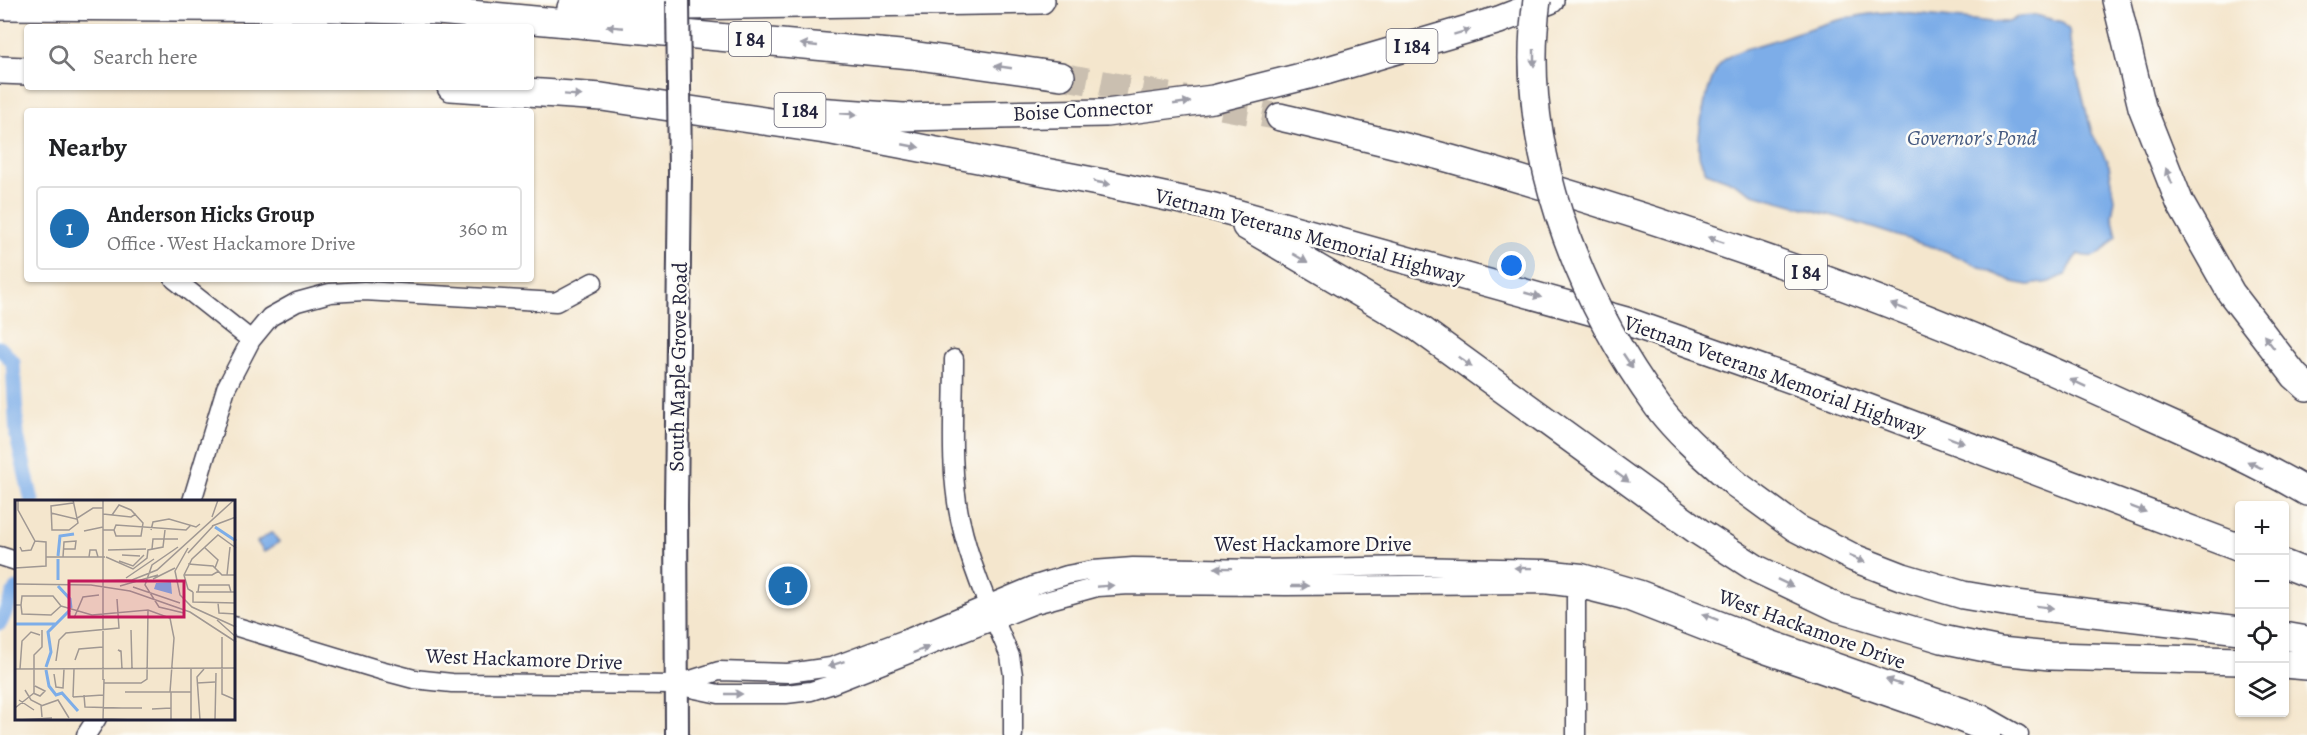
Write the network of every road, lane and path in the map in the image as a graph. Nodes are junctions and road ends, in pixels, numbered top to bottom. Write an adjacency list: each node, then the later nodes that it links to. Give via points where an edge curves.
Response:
1 (678, 0): 40 (main road, South Maple Grove Road, bridge)
2 (1041, 0): 7 (highway)
3 (1537, 0): 33 (highway, one-way to 33, bridge, via 1533,93 1545,164 1588,289 1611,336 1659,408 1736,484 1796,528 1854,558 1963,595)
4 (1550, 0): 10 (highway, Boise Connector / I 184)
5 (1574, 0): 10 (highway)
6 (2116, 0): 22 (highway, one-way to 6, via 2231,293 2180,203 2142,108)
7 (837, 1): 9 (highway)
8 (0, 6): 9 (highway, I 84)
9 (438, 11): 13 (highway, I 84, one-way to 9, via 911,55)
10 (1499, 20): 15 (highway, Boise Connector / I 184, one-way to 10, bridge, via 903,117 1106,113 1213,99)
11 (0, 70): 12 (highway)
12 (24, 70)
13 (1061, 76)
14 (497, 90): 15 (highway, Vietnam Veterans Memorial Highway, one-way to 15)
15 (602, 97): 17 (highway, Vietnam Veterans Memorial Highway, one-way to 17, via 832,131)
16 (1280, 117): 23 (highway, I 84, one-way to 16, via 2028,360 1923,316 1742,249 1449,158)
17 (1214, 207): 25 (highway, Vietnam Veterans Memorial Highway, one-way to 25, via 1626,321); 37 (highway, one-way to 37, via 1416,326 1689,525 1756,569 1839,608 1942,639 2000,651)
18 (178, 282): 20 (street)
19 (593, 282): 20 (street, via 556,302 364,291 330,293 297,302 270,317)
20 (251, 340): 24 (street, via 226,388)
21 (954, 359): 31 (street, via 956,491 966,544)
22 (2307, 387)
23 (2302, 488)
24 (192, 500)
25 (2235, 546)
26 (0, 556): 27 (street)
27 (15, 561)
28 (2289, 566): 29 (highway)
29 (2307, 573)
30 (1576, 588): 31 (street, West Hackamore Drive, one-way to 30, via 1114,585 1544,584); 36 (street, West Hackamore Drive); 46 (street)
31 (991, 612): 36 (street, West Hackamore Drive, one-way to 31, via 1604,578 1544,569 1411,566 1093,570 1067,575); 40 (street, West Hackamore Drive, via 858,675 811,691 718,694); 45 (street, via 1010,656)
32 (236, 627): 40 (street, West Hackamore Drive, via 414,679 452,683)
33 (2235, 629)
34 (2289, 637): 35 (highway)
35 (2307, 640)
36 (1753, 641): 41 (street, West Hackamore Drive)
37 (2235, 661)
38 (2289, 664): 39 (highway)
39 (2307, 666)
40 (676, 685): 44 (main road, South Maple Grove Road)
41 (1946, 709): 47 (street); 48 (street, via 1982,714)
42 (96, 720): 43 (street)
43 (86, 735)
44 (676, 735)
45 (1013, 735)
46 (1576, 735)
47 (1991, 735)
48 (2019, 735)

